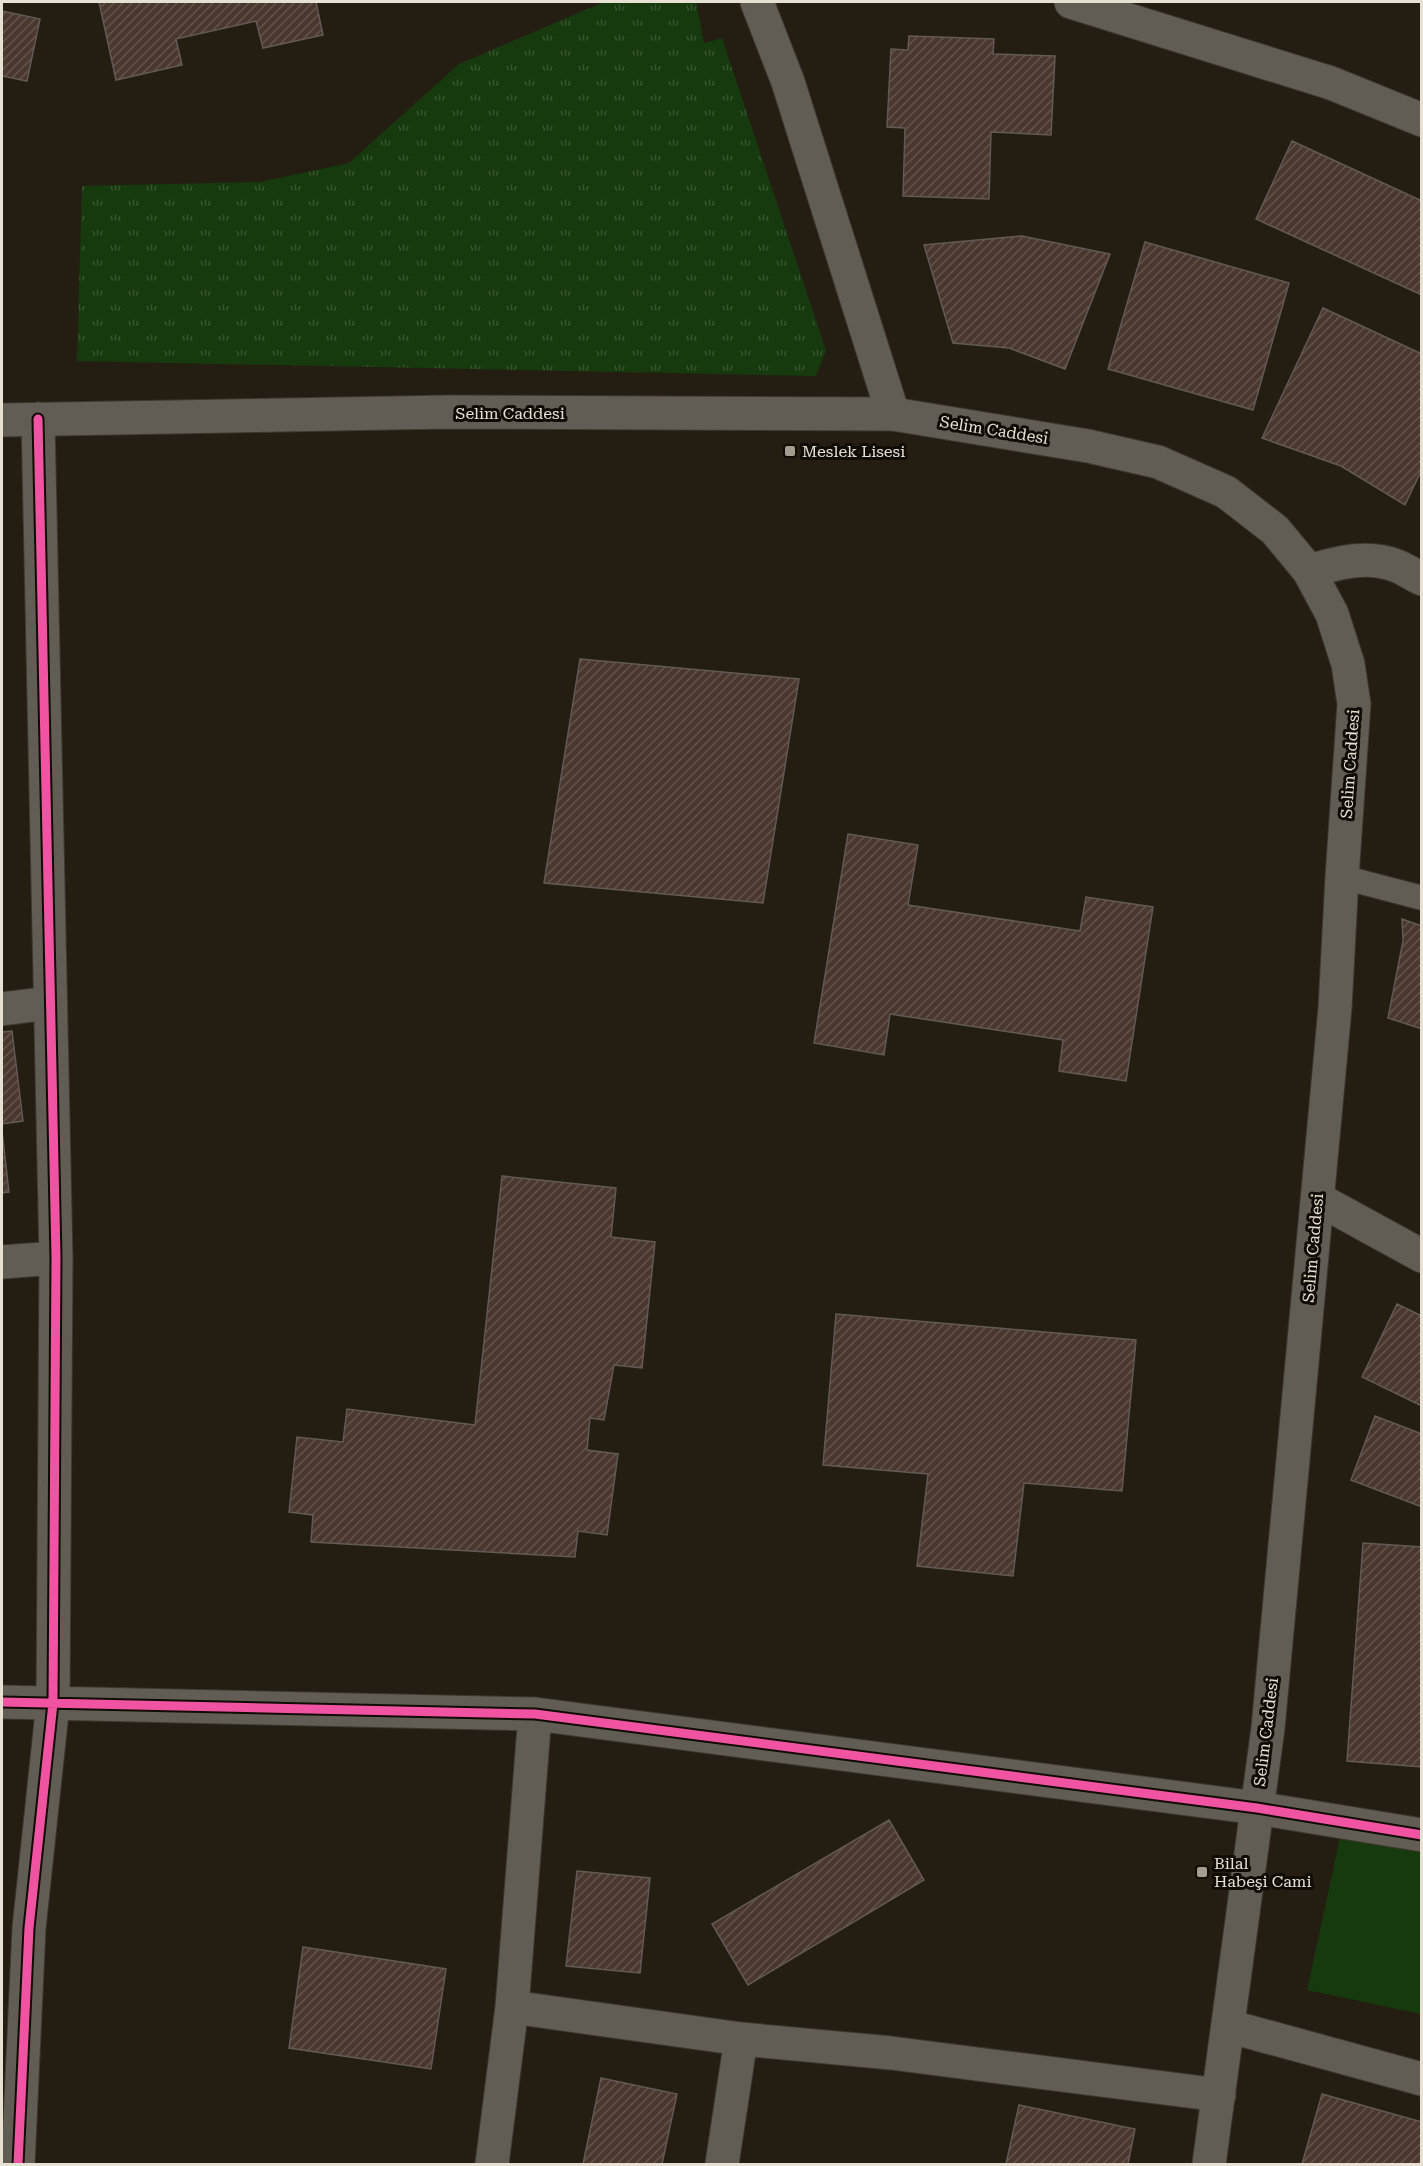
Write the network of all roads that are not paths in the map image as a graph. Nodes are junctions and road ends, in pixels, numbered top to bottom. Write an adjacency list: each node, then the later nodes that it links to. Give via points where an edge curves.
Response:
1 (757, 2): 4 (street, via 788,82)
2 (1071, 2): 3 (street, via 1331,83)
3 (1422, 120)
4 (892, 414): 5 (street, Selim Caddesi, via 448,412); 7 (street, Selim Caddesi, via 1088,446 1158,462 1226,492 1275,530)
5 (38, 419): 6 (street, Selim Caddesi); 11 (street)
6 (2, 420)
7 (1309, 571): 8 (street, via 1364,559 1396,566); 9 (street, Selim Caddesi, via 1332,614 1348,664 1354,704)
8 (1422, 579)
9 (1342, 877): 10 (lane); 13 (street, Selim Caddesi)
10 (1422, 898)
11 (50, 1003): 12 (street); 15 (street)
12 (2, 1009)
13 (1318, 1199): 14 (street); 20 (street, Selim Caddesi)
14 (1422, 1256)
15 (56, 1258): 16 (street); 18 (street)
16 (2, 1262)
17 (2, 1702): 18 (street)
18 (53, 1703): 19 (street); 27 (street, via 29,1928)
19 (535, 1714): 20 (street); 22 (street)
20 (1257, 1808): 21 (street); 23 (street, Selim Caddesi)
21 (1422, 1835)
22 (512, 2007): 24 (street); 28 (street)
23 (1228, 2026): 25 (street); 26 (street, Selim Caddesi)
24 (741, 2039): 26 (street); 29 (street)
25 (1422, 2079)
26 (1219, 2094): 30 (street, Selim Caddesi)
27 (18, 2164)
28 (492, 2164)
29 (722, 2164)
30 (1209, 2164)

